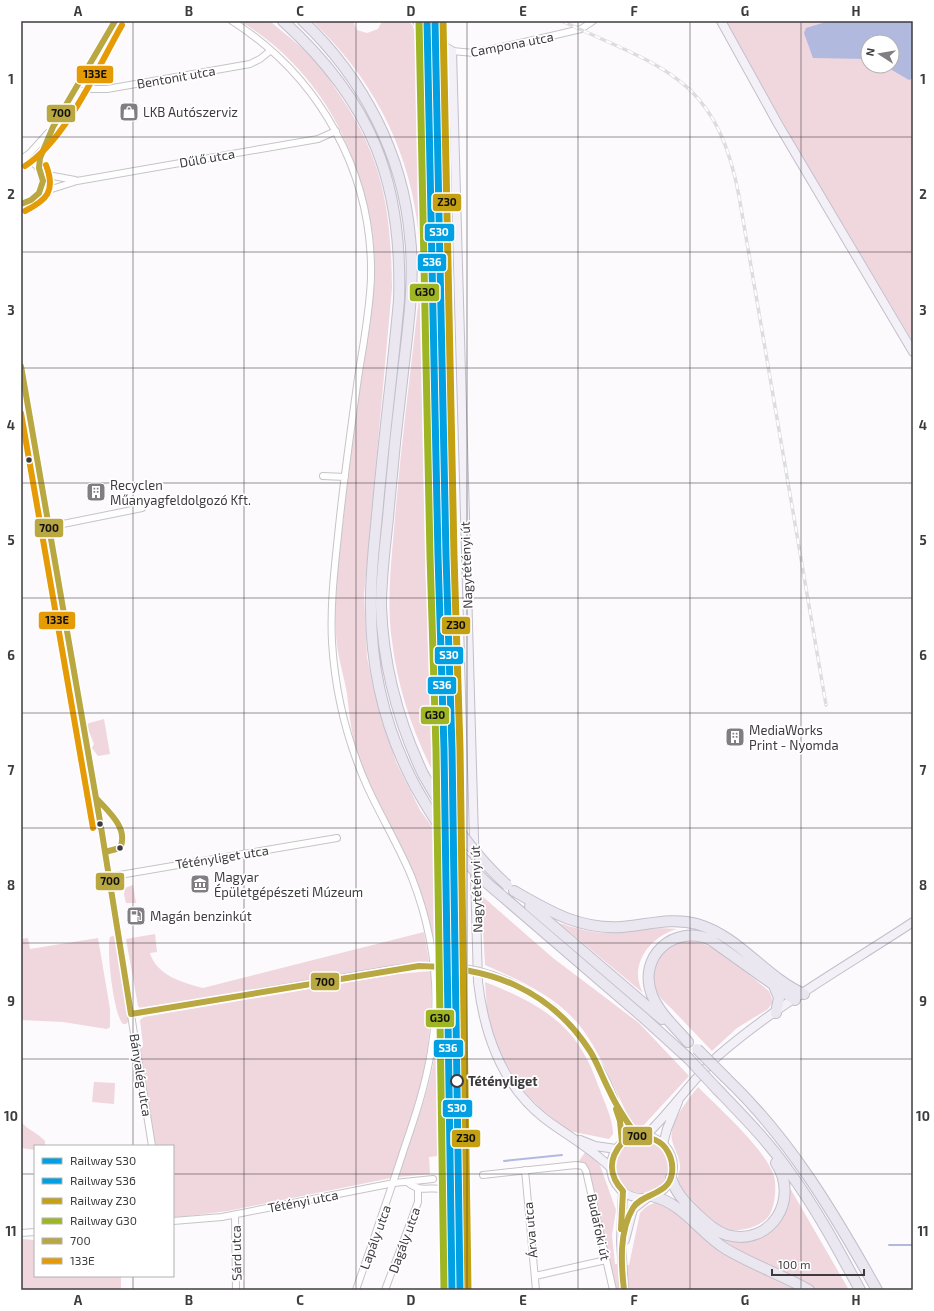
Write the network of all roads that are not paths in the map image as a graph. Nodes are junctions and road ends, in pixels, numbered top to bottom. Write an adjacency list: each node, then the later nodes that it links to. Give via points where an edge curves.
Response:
1 (115, 21): 10 (street)
2 (232, 21): 8 (street, Lapály utca)
3 (283, 21): 38 (highway, bridge, via 330,68 361,114 384,167 396,220 400,257 399,300 373,564 371,628 375,670 394,741 415,786 437,822 468,864 501,896 688,1058)
4 (303, 21): 27 (highway, bridge, via 335,54 369,104 395,163 408,219 411,256 410,302 381,605 391,685 406,734 423,774 454,825 486,864)
5 (417, 21): 9 (main road, via 435,41)
6 (593, 21): 9 (street, Campona utca, via 581,29 474,53)
7 (720, 21): 19 (main road)
8 (270, 51): 10 (street, Bentonit utca, via 250,64 107,89 92,89); 12 (street, Lapály utca, via 296,74 319,103)
9 (452, 51): 40 (main road, Nagytétényi út, via 480,998 489,1040 506,1074 516,1089 543,1117)
10 (80, 82): 11 (street)
11 (53, 127): 13 (street); 14 (street, via 40,158)
12 (336, 131): 16 (street, Dűlő utca, via 318,139); 22 (street, Lapály utca, via 348,156 364,209 370,244 371,277)
13 (22, 159): 14 (street, via 34,163)
14 (39, 168): 15 (street)
15 (42, 174): 16 (street, Dűlő utca); 17 (street, via 42,187)
16 (77, 181): 17 (street, Dűlő utca)
17 (39, 192): 18 (street, via 31,200)
18 (21, 203)
19 (913, 352)
20 (21, 366): 24 (street, Bányalég utca)
21 (323, 476): 22 (street)
22 (344, 477): 50 (street, Lapály utca, via 331,611 341,707 358,764 413,880 426,924 434,969 434,1025 431,1051 420,1100)
23 (142, 508): 24 (street)
24 (48, 527): 26 (street, Bányalég utca)
25 (337, 838): 26 (street, Tétényliget utca)
26 (108, 877): 34 (street, Bányalég utca)
27 (511, 888): 29 (highway, via 554,915 591,926 622,927 670,921 701,925 721,935); 35 (highway)
28 (913, 922): 31 (main road)
29 (787, 984): 31 (highway); 32 (highway)
30 (774, 986): 32 (highway); 33 (highway, via 779,998); 35 (highway, via 707,938 686,935 670,940 660,948 653,960 649,986 659,1007)
31 (804, 994): 32 (main road)
32 (795, 1000): 33 (main road)
33 (776, 1012): 36 (main road, via 721,1054)
34 (131, 1014): 37 (street, bridge, via 393,969 431,965 476,969 523,988 554,1009 589,1049); 42 (street, Bányalég utca)
35 (688, 1042): 70 (highway, bridge, via 761,1114 803,1168 842,1226)
36 (680, 1096): 39 (main road); 41 (main road, via 666,1129)
37 (614, 1100): 39 (street); 43 (street, via 620,1122)
38 (751, 1125): 47 (highway, via 780,1169 785,1185 783,1208 766,1228 750,1235 739,1236 714,1229 679,1197); 69 (highway, via 805,1194)
39 (641, 1136): 41 (main road, via 658,1140); 43 (main road)
40 (573, 1138): 43 (main road, Nagytétényi út, via 595,1146); 44 (main road, Nagytétényi út)
41 (663, 1144): 47 (main road, via 672,1160)
42 (152, 1145)
43 (619, 1146): 44 (main road, via 612,1158)
44 (611, 1168): 52 (main road, via 615,1183)
45 (525, 1170): 46 (street); 59 (street, Budafoki út, via 583,1166 595,1206); 60 (street, Árva utca)
46 (483, 1175)
47 (671, 1178): 53 (main road, via 664,1189)
48 (433, 1179): 49 (street, Tétényi utca)
49 (407, 1182): 50 (street, Tétényi utca); 51 (street)
50 (394, 1183): 54 (street, Tétényi utca); 62 (street, Lapály utca)
51 (418, 1189): 63 (street, Dagály utca, via 418,1202); 64 (street, via 437,1188 448,1196)
52 (623, 1191): 53 (main road, via 637,1198); 58 (main road, Budafoki út)
53 (650, 1197): 58 (main road, Budafoki út, via 633,1209); 68 (highway, via 665,1199 725,1248)
54 (235, 1215): 55 (street, Tétényi utca); 61 (street, Sárd utca)
55 (174, 1221)
56 (34, 1232): 57 (street)
57 (21, 1233)
58 (622, 1254): 67 (main road, Budafoki út)
59 (606, 1260): 60 (street); 66 (street, Budafoki út)
60 (535, 1276): 65 (street, Árva utca)
61 (236, 1290)
62 (356, 1290)
63 (385, 1290)
64 (451, 1290)
65 (536, 1290)
66 (612, 1290)
67 (624, 1290)
68 (809, 1290)
69 (860, 1290)
70 (877, 1290)

